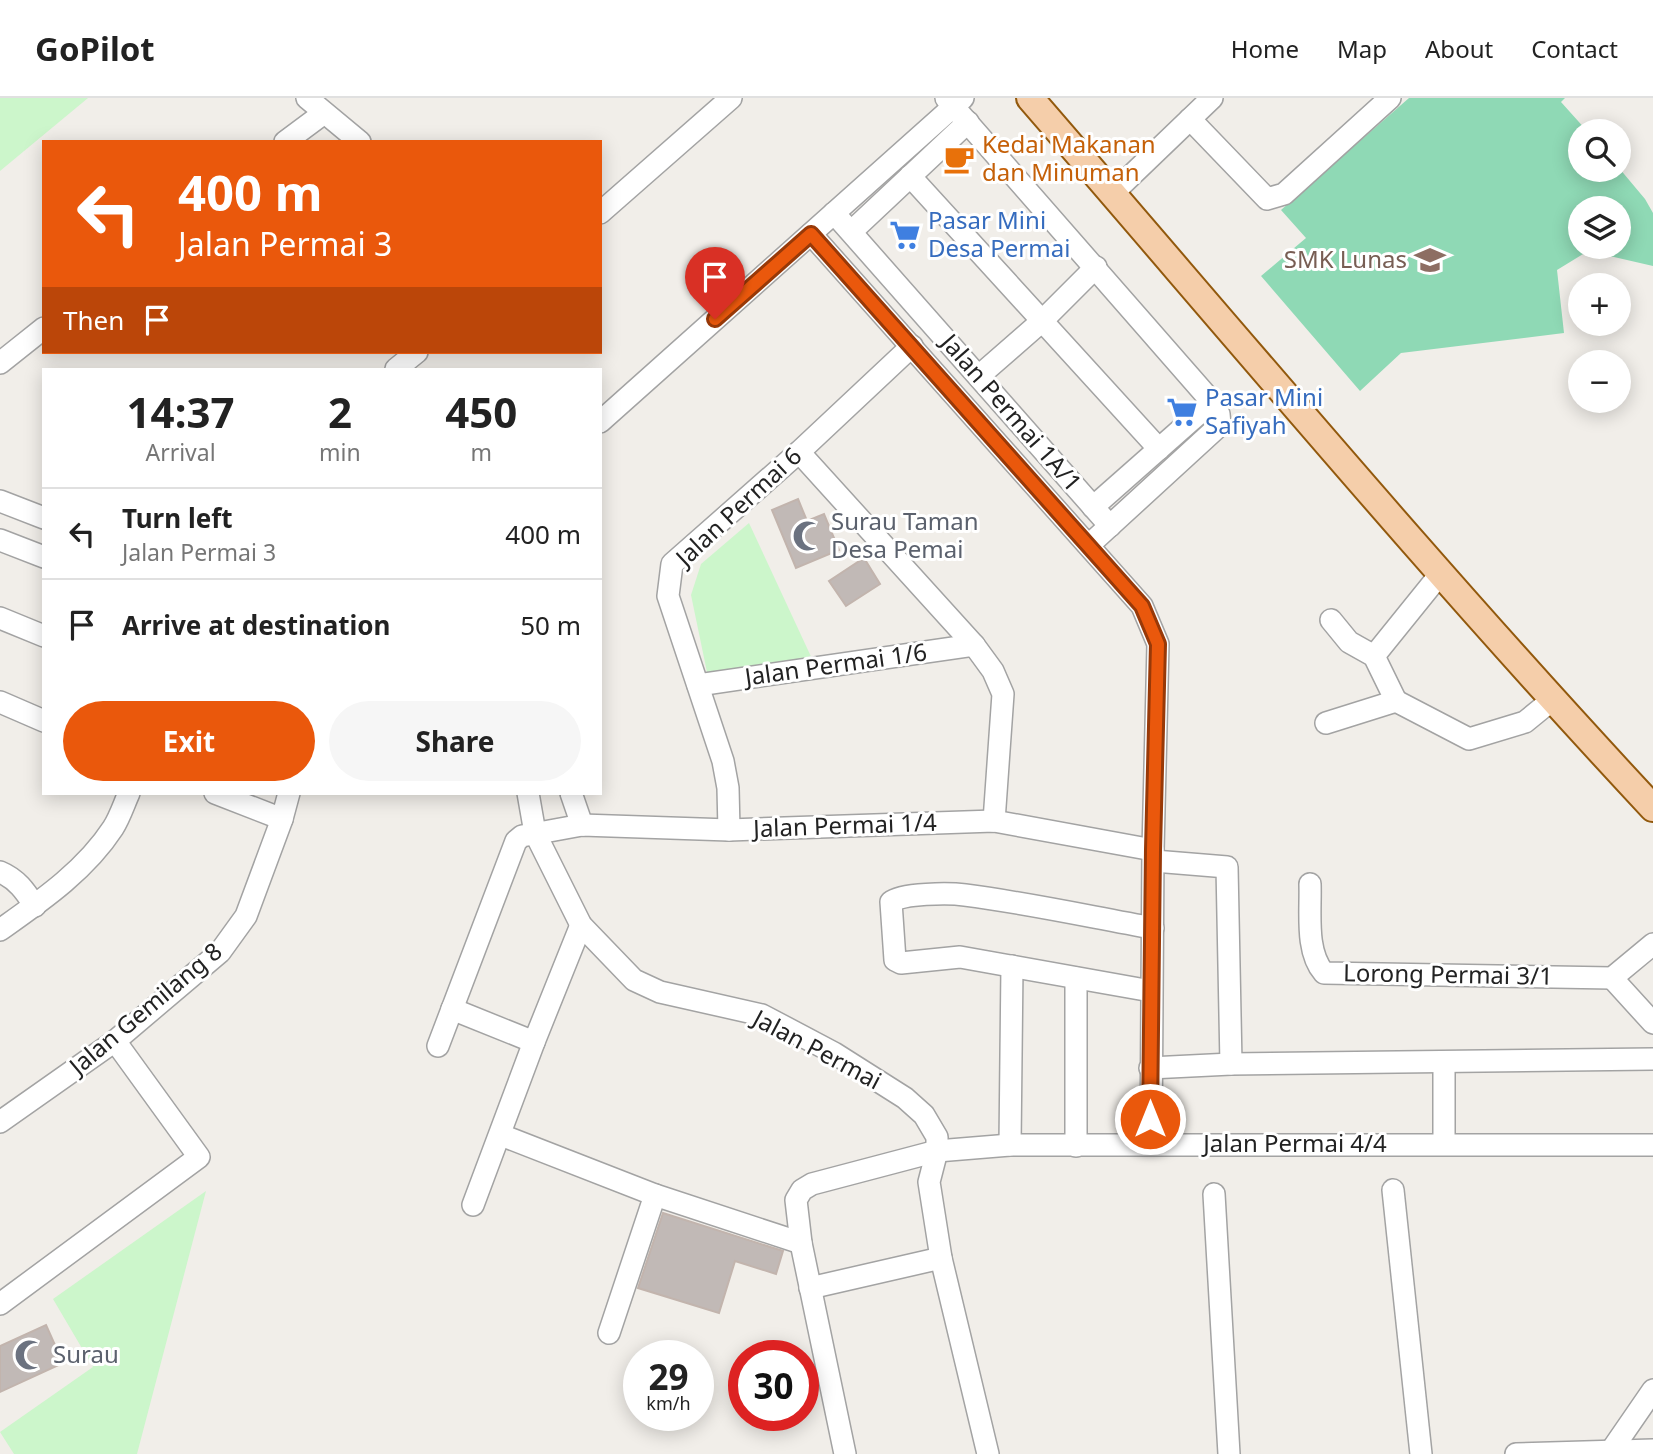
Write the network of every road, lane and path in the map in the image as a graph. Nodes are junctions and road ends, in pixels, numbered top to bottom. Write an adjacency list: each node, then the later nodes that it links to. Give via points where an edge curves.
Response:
1 (307, 98): 7 (street)
2 (732, 98): 14 (street)
3 (1031, 98): 13 (main road)
4 (1212, 98): 8 (street)
5 (1391, 98): 8 (street, via 1284,194 1267,199)
6 (954, 101): 9 (street); 15 (street)
7 (324, 113): 10 (street); 11 (street)
8 (1190, 119): 13 (street)
9 (968, 122): 12 (street); 18 (street)
10 (288, 140)
11 (358, 140)
12 (911, 176): 16 (street); 19 (street)
13 (1113, 193): 37 (main road)
14 (602, 211)
15 (834, 213): 16 (street, Jalan Permai 1A/1); 17 (street)
16 (852, 231): 25 (street, Jalan Permai 1A/1)
17 (811, 234): 21 (street); 27 (street)
18 (1096, 267): 19 (street); 26 (street)
19 (1042, 321): 25 (street); 28 (street)
20 (42, 330): 23 (street)
21 (912, 346): 29 (street, Jalan Permai 6); 35 (street)
22 (415, 354): 24 (street)
23 (0, 363)
24 (397, 368)
25 (979, 376): 31 (street, Jalan Permai 1A/1)
26 (1212, 402): 28 (street, Jalan Permai 1A/1); 33 (street, via 1220,425)
27 (602, 420)
28 (1159, 449): 31 (street, Jalan Permai 1A/1)
29 (799, 452): 41 (street); 43 (street, Jalan Permai 6, via 672,564 668,596)
30 (0, 501): 32 (street)
31 (1093, 507): 33 (street)
32 (42, 517)
33 (1110, 526): 35 (street)
34 (0, 540): 36 (street)
35 (1089, 545): 60 (street, via 1142,606 1158,644)
36 (42, 556)
37 (1441, 573): 42 (street); 44 (main road)
38 (0, 618): 40 (street)
39 (1331, 620): 42 (street, via 1349,642)
40 (42, 635)
41 (974, 645): 43 (street, Jalan Permai 1/6); 56 (street, via 1003,694)
42 (1374, 656): 45 (street)
43 (698, 685): 58 (street, Jalan Permai 6, via 723,761)
44 (1552, 700): 45 (street, via 1525,722 1469,739); 54 (main road)
45 (1396, 701): 48 (street)
46 (0, 702): 47 (street)
47 (42, 720)
48 (1326, 723)
49 (128, 795): 63 (street, via 113,827 82,866)
50 (220, 795): 55 (street)
51 (288, 795): 55 (street, Jalan Gemilang 8)
52 (528, 795): 59 (street, Jalan Permai)
53 (572, 795): 57 (street)
54 (1653, 808)
55 (282, 819): 74 (street, Jalan Gemilang 8, via 246,916 220,952)
56 (994, 821): 58 (street, Jalan Permai 1/4); 60 (street, Jalan Permai 1/4)
57 (582, 825): 58 (street, Jalan Permai 1/4); 59 (street, Jalan Permai 1/4)
58 (729, 830)
59 (535, 832): 64 (street, Jalan Permai); 72 (street, via 516,841)
60 (1153, 855): 65 (street); 79 (street, Jalan Permai 1/4, via 1227,867)
61 (0, 872): 63 (street, via 23,888)
62 (1310, 884): 70 (street, Lorong Permai 3/1, via 1312,950 1324,973)
63 (34, 906): 66 (street)
64 (581, 925): 75 (street); 88 (street, Jalan Permai, via 634,980 660,992 762,1015 834,1053 924,1115 937,1137)
65 (1153, 928): 68 (street, via 962,895 906,896 891,902 895,960 960,957); 71 (street)
66 (0, 930)
67 (1653, 944): 70 (street)
68 (1012, 966): 69 (street); 85 (street)
69 (1076, 978): 71 (street); 87 (street)
70 (1612, 978): 73 (street)
71 (1151, 990): 80 (street)
72 (452, 1009): 75 (street); 76 (street)
73 (1653, 1024)
74 (114, 1041): 81 (street, Jalan Gemilang 8); 96 (street, via 199,1157)
75 (534, 1042): 82 (street)
76 (438, 1046)
77 (1653, 1059): 78 (street)
78 (1444, 1062): 79 (street); 84 (street)
79 (1231, 1064): 80 (street)
80 (1150, 1068): 83 (street)
81 (0, 1122)
82 (501, 1135): 91 (street); 92 (street)
83 (1151, 1144): 84 (street, Jalan Permai 4/4); 87 (street, Jalan Permai 4/4)
84 (1444, 1144): 86 (street, Jalan Permai 4/4)
85 (1010, 1145): 87 (street, Jalan Permai 4/4); 88 (street, Jalan Permai 4/4)
86 (1653, 1145)
87 (1076, 1146)
88 (937, 1151): 93 (street, Jalan Permai 4/4, via 802,1190 796,1199); 94 (street, via 929,1182)
89 (1393, 1190): 105 (street)
90 (1214, 1194): 104 (street)
91 (655, 1195): 93 (street); 97 (street)
92 (473, 1205)
93 (801, 1243): 95 (street, Jalan Permai 4/4)
94 (941, 1258): 95 (street); 103 (street)
95 (810, 1288): 102 (street, Jalan Permai 4/4)
96 (0, 1304)
97 (608, 1333)
98 (1653, 1390): 100 (street)
99 (1653, 1450): 100 (street)
100 (1611, 1451): 101 (street)
101 (1559, 1453): 106 (street)
102 (845, 1454)
103 (988, 1454)
104 (1229, 1454)
105 (1421, 1454)
106 (1516, 1454)

